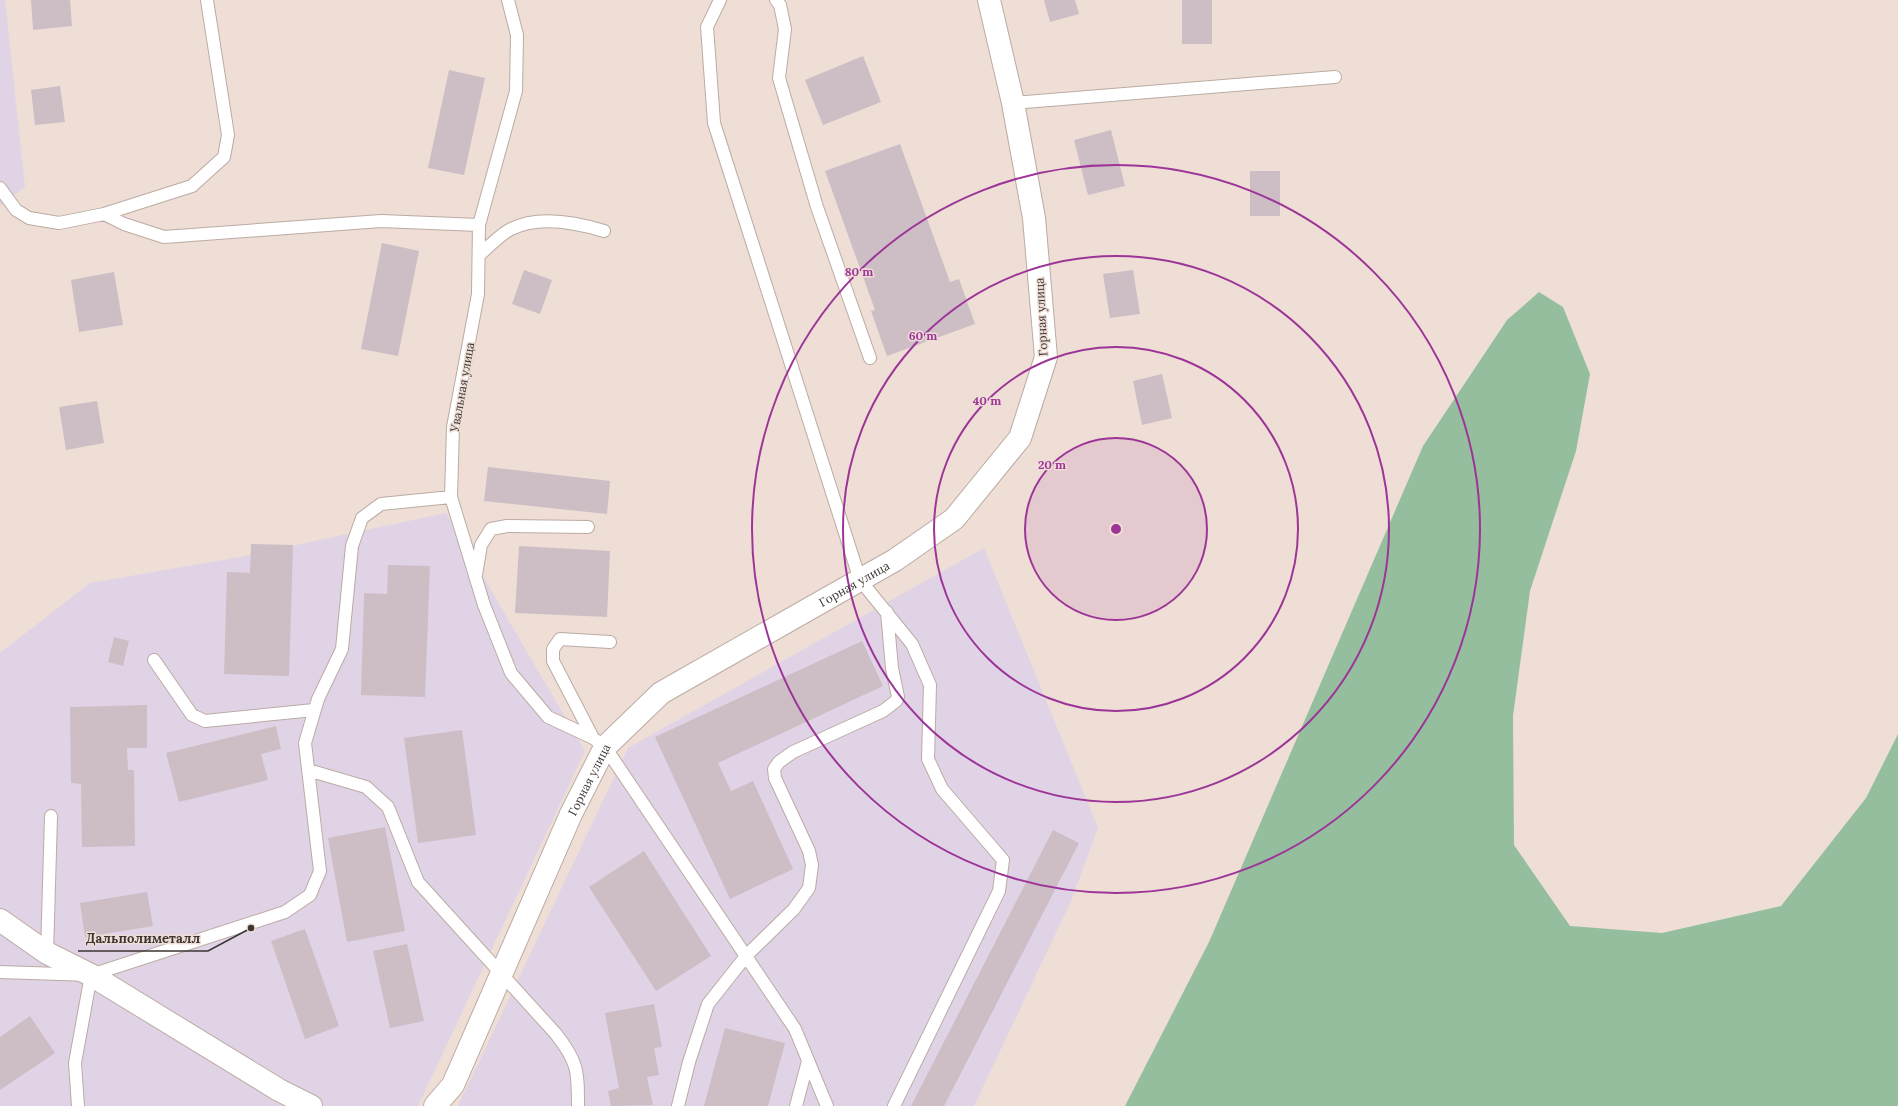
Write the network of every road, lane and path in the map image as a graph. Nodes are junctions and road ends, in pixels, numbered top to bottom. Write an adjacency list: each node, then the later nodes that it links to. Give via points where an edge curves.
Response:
1 (207, 0): 9 (lane, via 228,135 224,157 192,186)
2 (508, 0): 10 (lane, Увальная улица, via 517,35 516,91)
3 (720, 0): 17 (lane, via 707,27 714,123)
4 (776, 0): 13 (lane, via 780,5 785,29 779,78 817,207)
5 (989, 0): 7 (street, Горная улица)
6 (1335, 77): 7 (lane)
7 (1013, 103): 17 (street, Горная улица, via 1034,218 1046,357 1020,438 954,519 895,560)
8 (0, 188): 9 (lane, via 16,210 29,218 59,223)
9 (104, 214): 10 (lane, via 124,224 164,237 381,221)
10 (480, 225): 12 (lane, Увальная улица)
11 (604, 231): 12 (lane, via 576,222 528,222 509,230)
12 (479, 254): 14 (lane, Увальная улица, via 478,294 453,427)
13 (870, 358)
14 (451, 497): 16 (lane, Увальная улица); 21 (lane, via 381,504 362,518 352,546 342,649)
15 (588, 528): 16 (lane, via 507,526 490,529 481,545)
16 (475, 576): 22 (lane, Увальная улица, via 512,673 548,717)
17 (860, 580): 18 (lane); 22 (street, Горная улица, via 661,693)
18 (887, 612): 27 (lane, via 892,668 898,697 896,701 883,711 793,752 774,769 775,778 809,851 812,865 809,888 794,909); 39 (lane, via 912,644 930,685 928,759 942,790 1003,860 999,891)
19 (610, 642): 22 (lane, via 560,639 553,649 553,661)
20 (154, 660): 21 (lane, via 192,715 205,721)
21 (314, 710): 23 (lane, via 305,743)
22 (599, 742): 27 (lane); 29 (street, Горная улица, via 571,814)
23 (308, 770): 29 (lane, via 366,787 388,807 418,882); 30 (lane, via 320,871 310,895 285,912)
24 (51, 816): 26 (lane)
25 (0, 920): 26 (street)
26 (47, 953): 30 (street)
27 (746, 956): 31 (lane, via 795,1029); 36 (lane, via 708,1004)
28 (0, 972): 30 (lane)
29 (501, 974): 34 (street, Горная улица, via 453,1085); 35 (lane, via 571,1053 578,1076)
30 (91, 975): 32 (lane, via 75,1063); 33 (street, via 279,1090)
31 (808, 1061): 37 (lane); 38 (lane)
32 (78, 1106)
33 (311, 1106)
34 (434, 1106)
35 (578, 1106)
36 (678, 1106)
37 (796, 1106)
38 (827, 1106)
39 (894, 1106)

